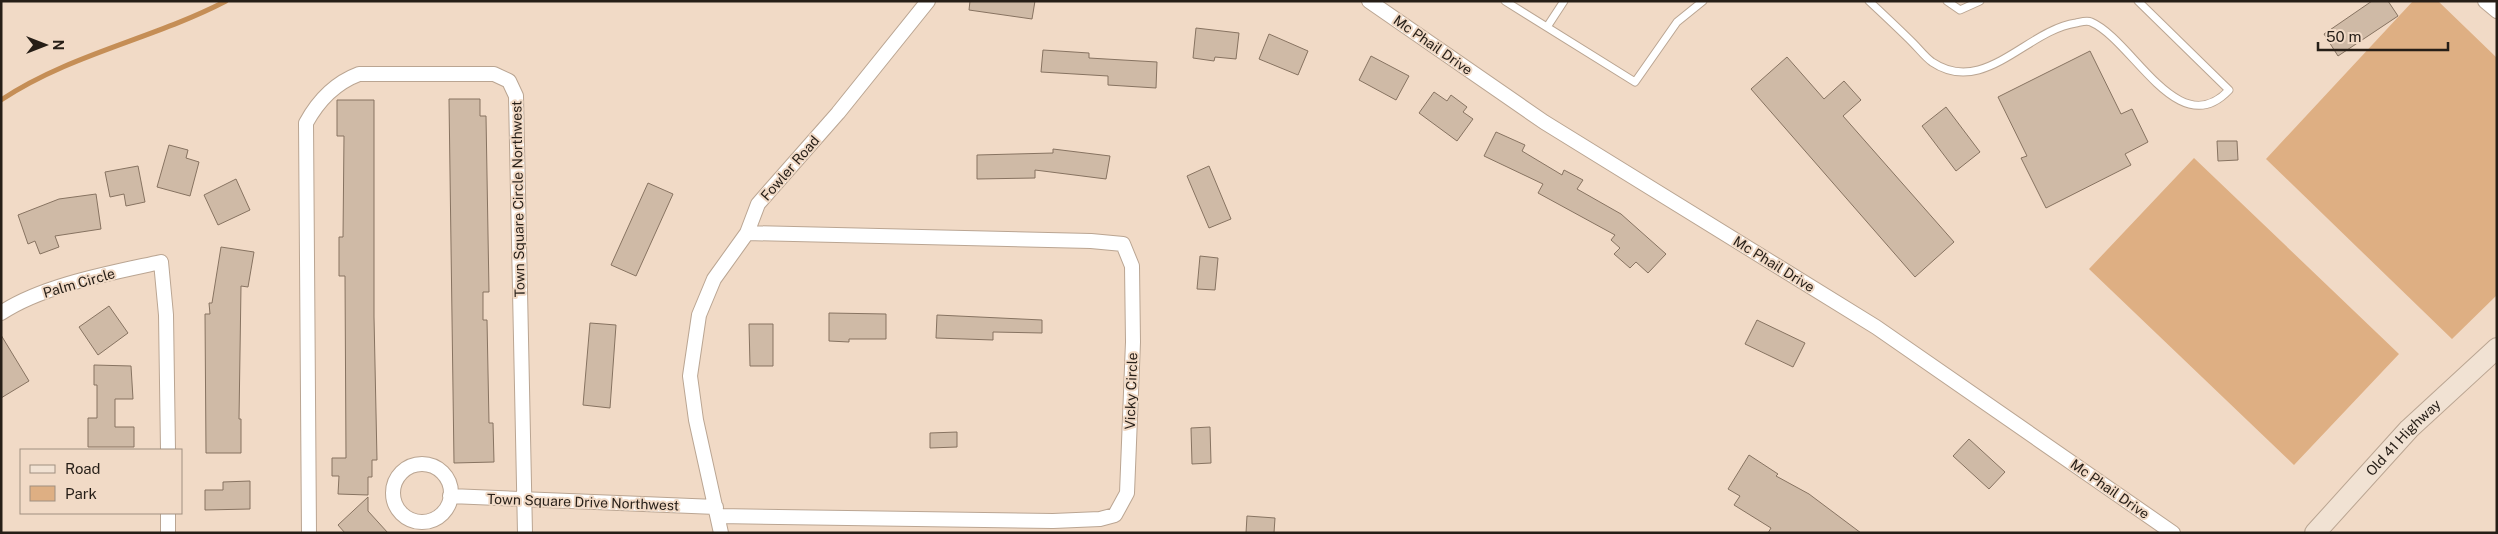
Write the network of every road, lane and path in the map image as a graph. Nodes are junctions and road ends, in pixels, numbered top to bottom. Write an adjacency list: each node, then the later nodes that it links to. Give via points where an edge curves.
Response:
1 (928, 1): 13 (street, Fowler Road, via 838,113 758,204)
2 (1369, 1): 25 (street, Mc Phail Drive, via 1544,122 1876,327)
3 (1505, 1): 12 (lane)
4 (1564, 1): 12 (lane)
5 (1703, 1): 12 (lane, via 1677,22 1635,82)
6 (1870, 1): 9 (lane, via 1932,62 1957,73 1981,71 2047,31 2089,21 2105,29 2166,93 2179,102 2202,105 2222,97 2229,90)
7 (1947, 1): 8 (lane, via 1960,10)
8 (1980, 1)
9 (2138, 1)
10 (2485, 1): 11 (street)
11 (2497, 11)
12 (1547, 27)
13 (747, 233): 19 (street, Fowler Road, via 714,278 699,315 690,376 696,420); 19 (street, Vicky Circle, via 1123,244 1132,266 1133,342 1127,493 1114,515 1100,520)
14 (1, 313): 16 (street, Palm Circle, via 31,298 97,276 161,262 166,324)
15 (2497, 348): 26 (main road, Old 41 Highway, via 2409,430)
16 (168, 449)
17 (450, 496): 17 (street, via 446,478 439,469 417,464 398,476 393,499 398,510 418,522 438,517 446,509); 18 (street, Town Square Drive Northwest)
18 (524, 499): 19 (street, Town Square Drive Northwest); 22 (street, Town Square Circle Northwest, via 516,96 508,81 494,74 359,74 334,89 306,123); 23 (street, Town Square Circle Northwest)
19 (717, 511): 24 (street, Fowler Road)
20 (168, 514): 21 (street)
21 (168, 533)
22 (309, 533)
23 (525, 533)
24 (721, 533)
25 (2173, 533)
26 (2315, 533)

